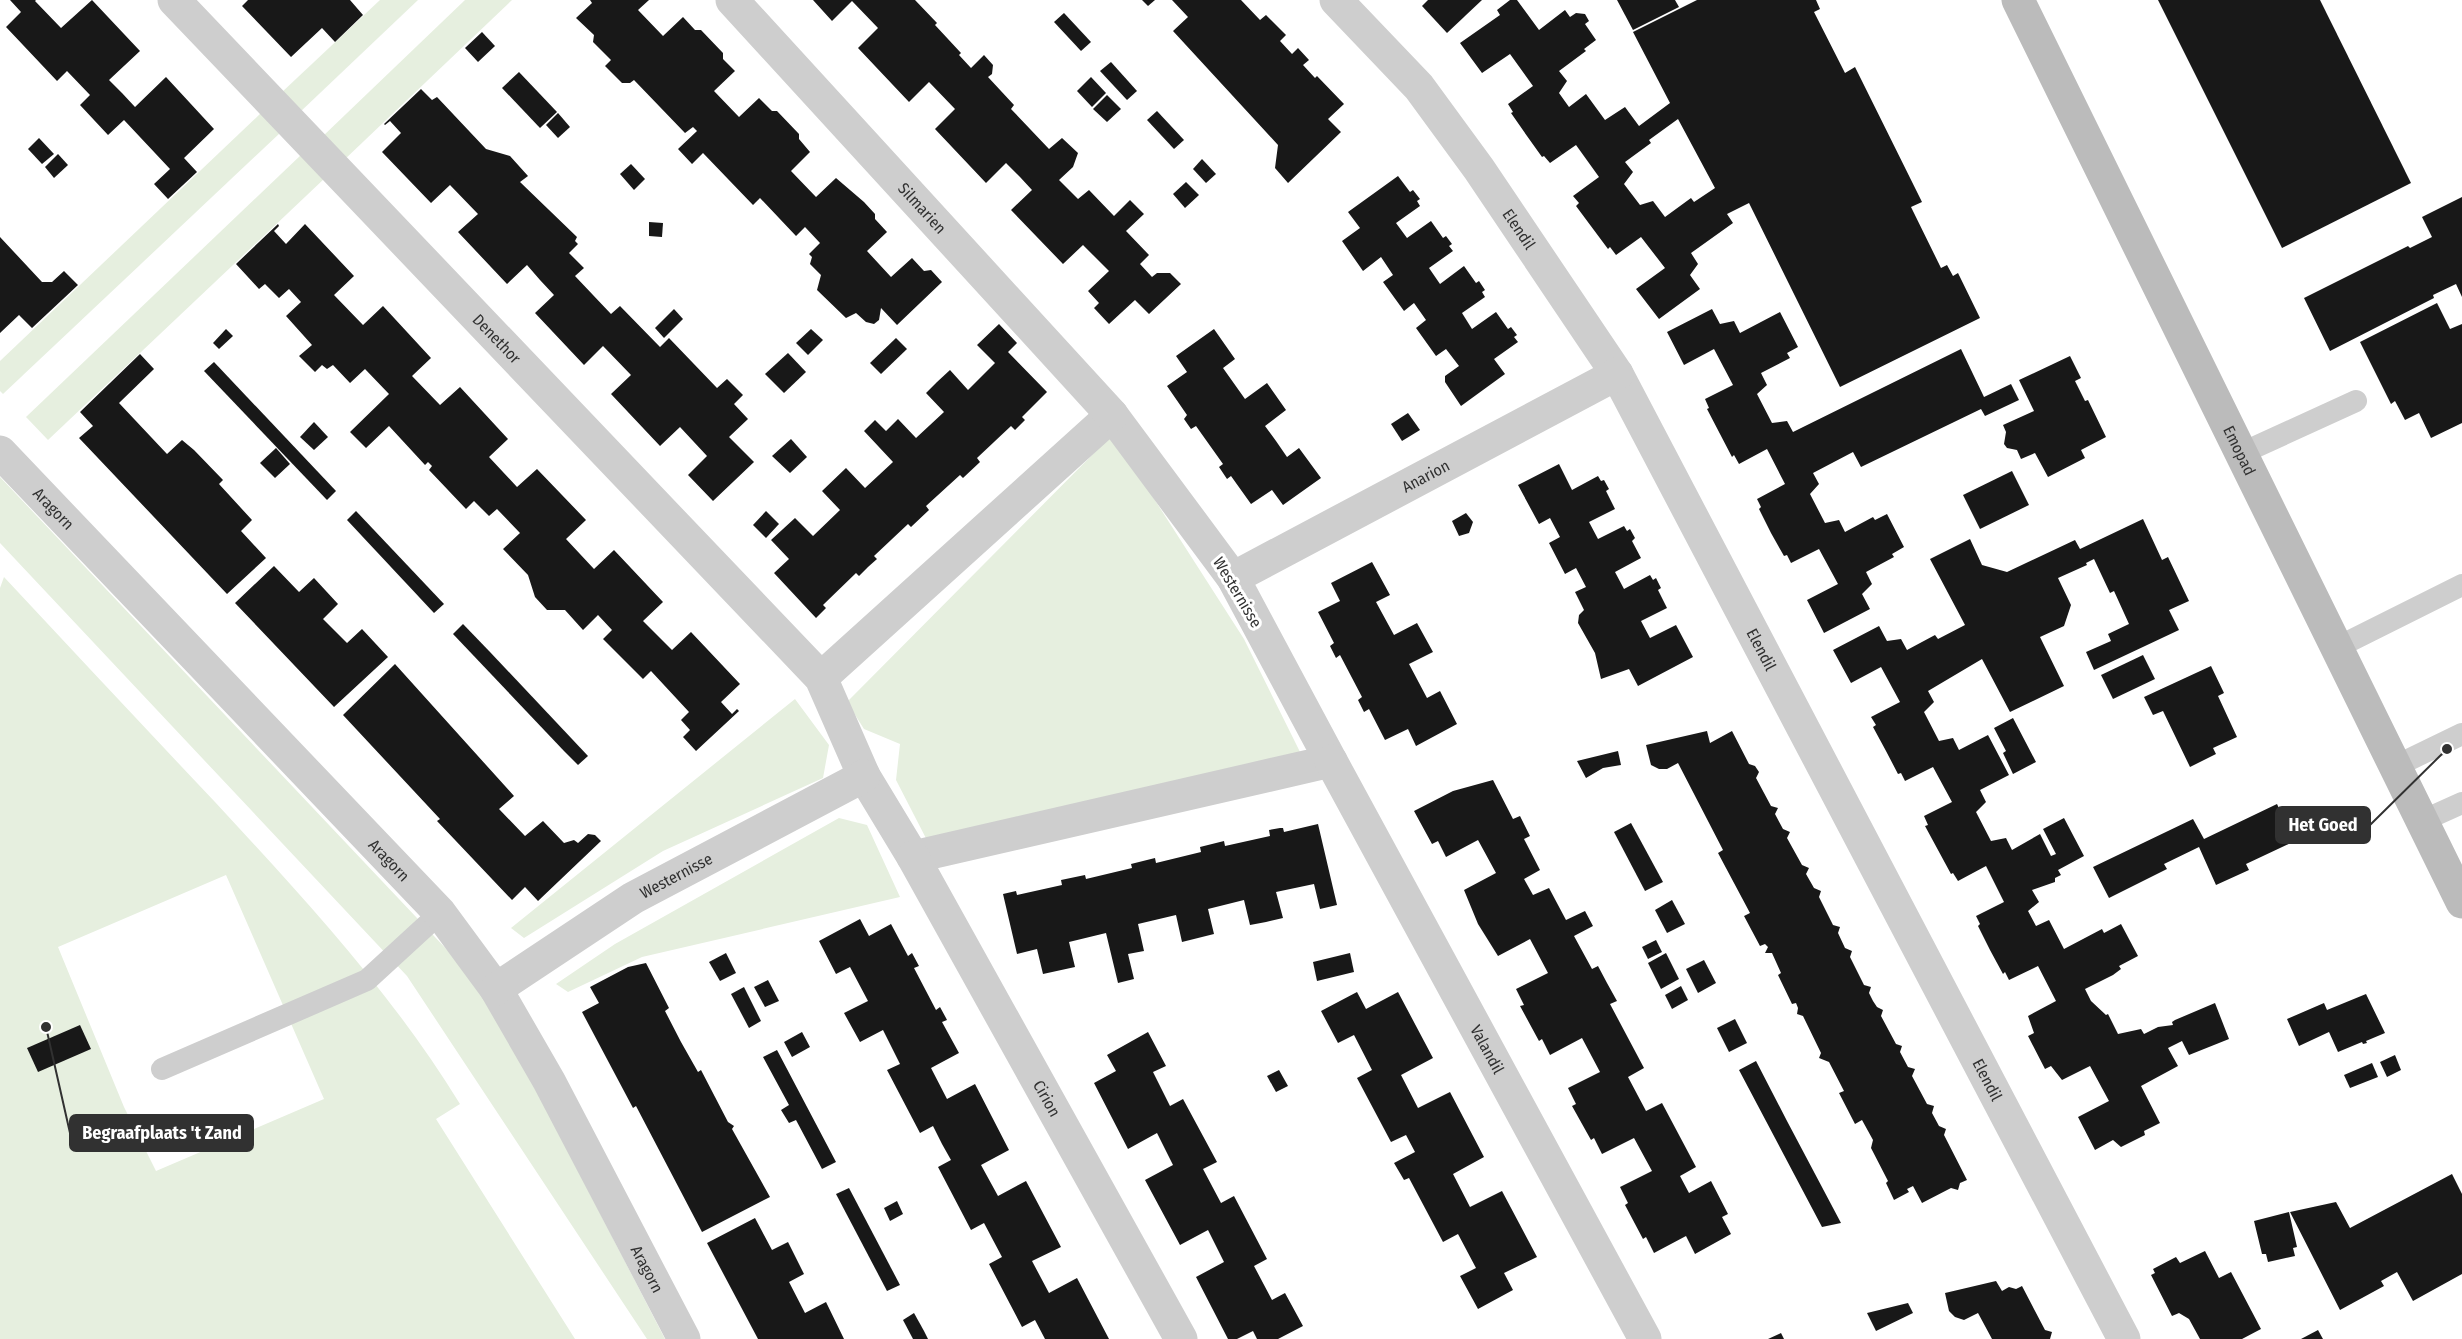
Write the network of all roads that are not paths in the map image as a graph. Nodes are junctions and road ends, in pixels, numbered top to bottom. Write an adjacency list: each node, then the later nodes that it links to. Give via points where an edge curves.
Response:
1 (174, 0): 13 (street, Denethor)
2 (732, 0): 7 (street, Silmarien)
3 (1336, 0): 5 (street, Elendil, via 1419,87)
4 (2018, 0): 9 (main road, Emopad)
5 (1617, 374): 10 (street, Anarion); 28 (street, Elendil)
6 (2356, 401): 9 (lane)
7 (1112, 415): 10 (street, Westernisse); 13 (street)
8 (0, 452): 22 (street, Aragorn)
9 (2241, 454): 12 (main road, Emopad)
10 (1233, 578): 15 (street, Westernisse)
11 (2462, 585): 12 (lane)
12 (2336, 648): 16 (main road, Emopad)
13 (821, 678): 17 (street)
14 (2462, 734): 16 (lane)
15 (1331, 761): 20 (street); 27 (street, Valandil)
16 (2394, 767): 19 (main road, Emopad)
17 (864, 776): 20 (street); 23 (street, Westernisse, via 633,898)
18 (2462, 803): 19 (lane)
19 (2422, 821): 21 (main road, Emopad)
20 (913, 857): 26 (street, Cirion)
21 (2462, 902)
22 (441, 913): 23 (street, Aragorn); 24 (lane, via 366,980)
23 (496, 989): 25 (street, Aragorn)
24 (162, 1069)
25 (684, 1339)
26 (1181, 1339)
27 (1645, 1339)
28 (2124, 1339)

